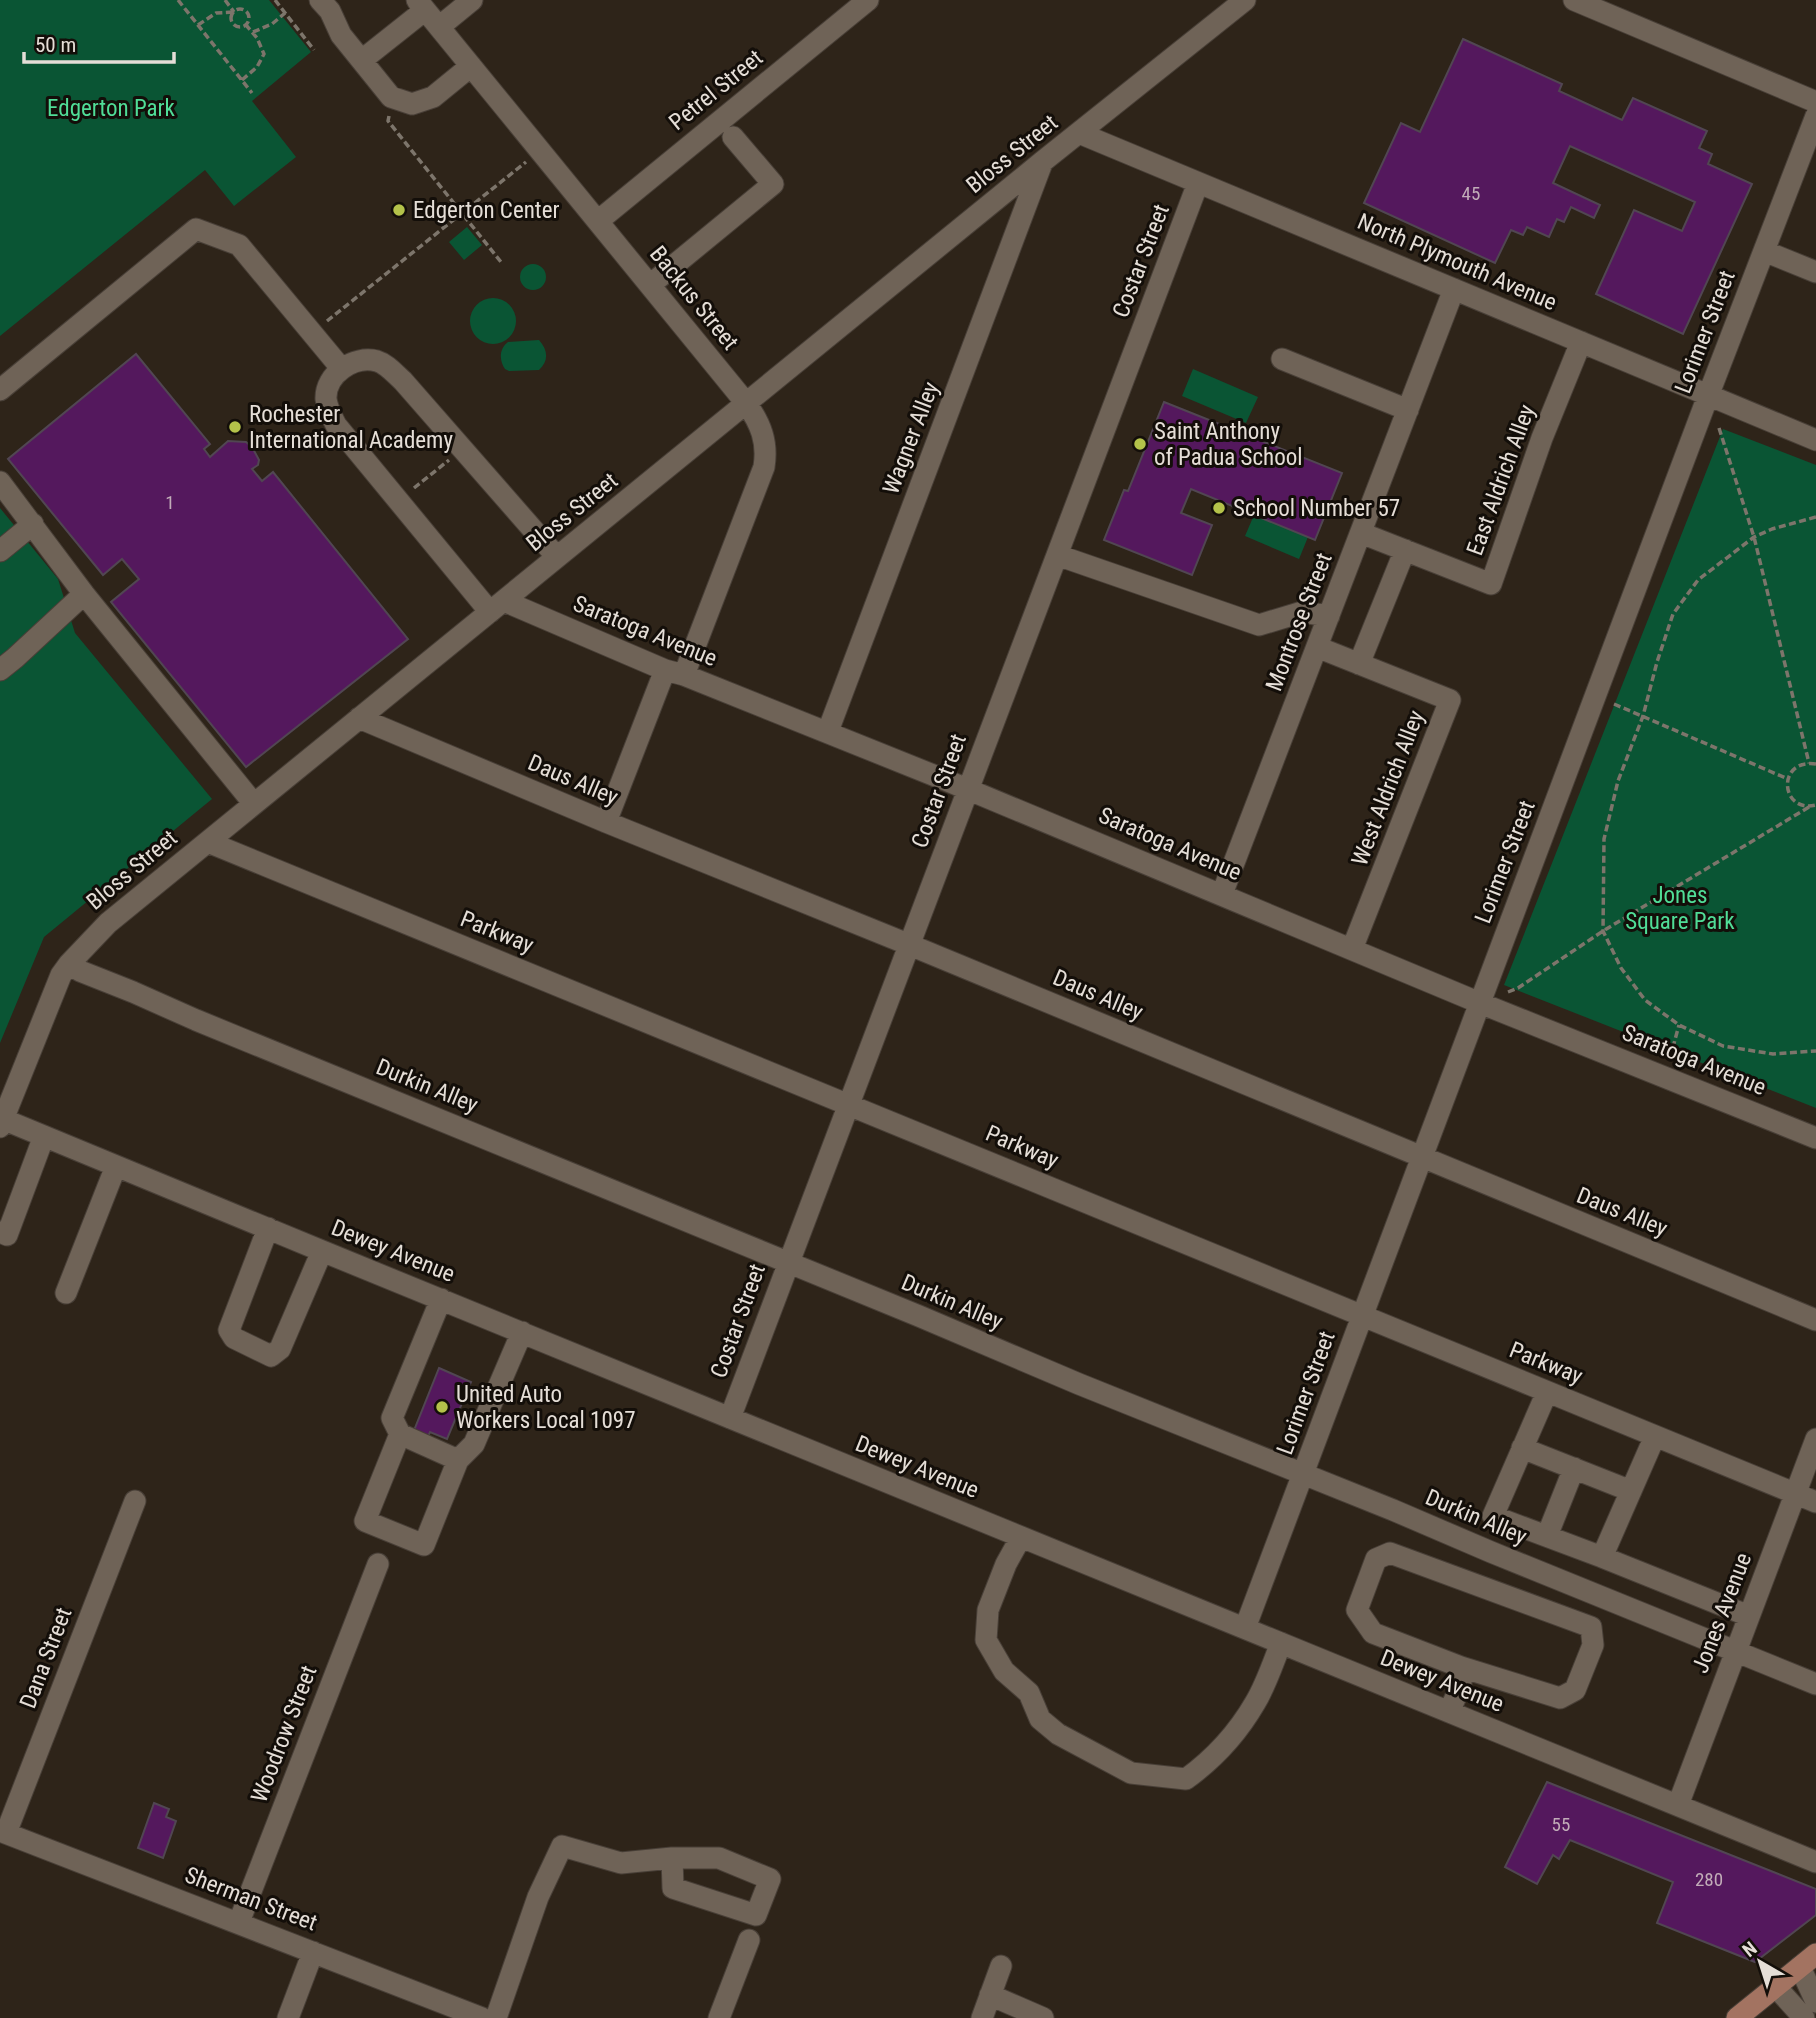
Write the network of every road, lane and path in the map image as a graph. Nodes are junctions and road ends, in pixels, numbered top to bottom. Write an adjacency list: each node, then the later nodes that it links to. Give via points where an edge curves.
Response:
1 (178, 0): 12 (path)
2 (225, 0): 10 (path)
3 (275, 0): 11 (path)
4 (320, 0): 17 (street)
5 (472, 0): 14 (street)
6 (868, 0): 30 (street, Petrel Street)
7 (1245, 0): 24 (street, Bloss Street)
8 (1574, 0): 22 (street)
9 (421, 5): 14 (street, Backus Street); 17 (street)
10 (234, 12): 12 (path, via 216,13); 13 (path, via 235,25); 13 (path, via 247,13)
11 (285, 13): 15 (path); 16 (path)
12 (198, 25): 19 (path)
13 (246, 25): 15 (path)
14 (439, 27): 18 (street, Backus Street)
15 (253, 32): 19 (path, via 264,54)
16 (314, 50)
17 (362, 60): 21 (street)
18 (471, 66): 21 (street, via 433,97 412,104); 26 (street, Backus Street)
19 (242, 80): 20 (path)
20 (252, 93)
21 (391, 97): 29 (path, via 388,121)
22 (1816, 102)
23 (1816, 116): 31 (street, Lorimer Street)
24 (1079, 133): 27 (street, Bloss Street); 28 (street, North Plymouth Avenue)
25 (733, 137): 34 (street, via 773,184)
26 (540, 151): 29 (path); 30 (street, Backus Street)
27 (1042, 162): 42 (street, Bloss Street); 66 (street, Wagner Alley)
28 (1198, 183): 35 (street, North Plymouth Avenue); 54 (street, Costar Street)
29 (463, 214): 32 (path); 36 (path)
30 (598, 221): 34 (street, Backus Street)
31 (1764, 251): 33 (street); 41 (street, Lorimer Street)
32 (501, 262)
33 (1816, 272)
34 (650, 285): 42 (street, Backus Street)
35 (1454, 289): 37 (street, North Plymouth Avenue); 43 (street, Montrose Street)
36 (312, 333): 39 (street); 40 (street, via 239,245 196,229)
37 (1581, 342): 41 (street, North Plymouth Avenue); 52 (street, East Aldrich Alley, via 1491,584)
38 (1282, 359): 43 (street)
39 (341, 368): 45 (street, via 363,360 384,364); 47 (street, via 328,387 329,412)
40 (0, 390)
41 (1708, 396): 44 (street, North Plymouth Avenue); 51 (path); 63 (street, Lorimer Street)
42 (746, 403): 55 (street, Bloss Street); 62 (street, Backus Street, via 763,433 764,467)
43 (1408, 410): 50 (street, Montrose Street)
44 (1816, 440)
45 (463, 449): 47 (path); 55 (street)
46 (0, 482): 49 (street)
47 (398, 500): 57 (street)
48 (1816, 517): 51 (path)
49 (33, 524): 53 (street); 56 (street)
50 (1361, 533): 52 (street, East Aldrich Alley); 58 (street, Montrose Street)
51 (1754, 537): 64 (path, via 1698,580 1673,614); 67 (path)
52 (1405, 550): 60 (street)
53 (0, 551)
54 (1057, 555): 58 (street, via 1259,625 1302,612); 70 (street, Costar Street)
55 (557, 557): 57 (street, Bloss Street)
56 (84, 594): 61 (street); 71 (street)
57 (497, 606): 62 (street, Saratoga Avenue); 65 (street, Bloss Street)
58 (1329, 616): 59 (street, Montrose Street)
59 (1317, 647): 60 (street, West Aldrich Alley); 76 (street, Montrose Street)
60 (1360, 664): 79 (street, West Aldrich Alley, via 1450,701)
61 (0, 670)
62 (675, 672): 66 (street, Saratoga Avenue); 74 (street, Backus Street)
63 (1595, 696): 64 (path); 81 (street, Lorimer Street)
64 (1643, 716): 69 (path); 77 (path, via 1618,781 1604,839)
65 (359, 718): 71 (street, Bloss Street); 74 (street, Daus Alley)
66 (828, 731): 70 (street, Saratoga Avenue)
67 (1809, 763): 68 (path); 69 (path, via 1796,767)
68 (1816, 764)
69 (1788, 779): 73 (path, via 1792,799)
70 (968, 789): 76 (street, Saratoga Avenue); 78 (street, Costar Street)
71 (254, 804): 75 (street, Bloss Street)
72 (1816, 805): 73 (path)
73 (1809, 807): 77 (path)
74 (607, 822): 78 (street, Daus Alley)
75 (208, 842): 80 (street, Bloss Street, via 108,923); 85 (street, Parkway)
76 (1222, 894): 79 (street, Saratoga Avenue)
77 (1603, 931): 81 (path, via 1518,988); 82 (path, via 1621,968 1645,1000)
78 (910, 945): 85 (street, Costar Street); 89 (street, Daus Alley)
79 (1352, 949): 81 (street, Saratoga Avenue)
80 (69, 964): 86 (street, Bloss Street); 94 (street, Durkin Alley)
81 (1480, 1003): 84 (street, Saratoga Avenue); 89 (street, Lorimer Street)
82 (1679, 1025): 83 (path, via 1723,1046 1773,1054); 84 (path)
83 (1816, 1051)
84 (1665, 1077): 88 (street, Saratoga Avenue)
85 (849, 1104): 94 (street, Costar Street); 97 (street, Parkway)
86 (1, 1121): 87 (street, Dewey Avenue)
87 (44, 1136): 90 (street, Dewey Avenue); 92 (street, via 7,1235)
88 (1816, 1138)
89 (1422, 1157): 97 (street, Lorimer Street); 98 (street, Daus Alley)
90 (116, 1166): 91 (street, Dewey Avenue); 95 (street)
91 (268, 1228): 93 (street, Dewey Avenue); 93 (street, via 229,1330 234,1338 271,1356 280,1349)
92 (0, 1232)
93 (322, 1251): 96 (street, Dewey Avenue)
94 (787, 1263): 101 (street, Costar Street); 108 (street, Durkin Alley)
95 (66, 1293)
96 (441, 1299): 99 (street, Dewey Avenue); 102 (street, via 392,1419)
97 (1362, 1317): 100 (street, Parkway); 108 (street, Lorimer Street)
98 (1816, 1320)
99 (522, 1332): 101 (street, Dewey Avenue); 106 (street, via 474,1444)
100 (1547, 1392): 103 (street, Parkway); 105 (street)
101 (730, 1418): 114 (street, Dewey Avenue)
102 (400, 1434): 106 (street); 106 (street, via 365,1521 424,1545)
103 (1655, 1436): 109 (street); 110 (street, Parkway)
104 (1816, 1439): 110 (street, Jones Avenue)
105 (1522, 1448): 107 (street); 113 (street, via 1493,1517)
106 (458, 1460)
107 (1574, 1468): 109 (street); 113 (street)
108 (1303, 1475): 118 (street, Lorimer Street); 120 (street, Durkin Alley)
109 (1631, 1491): 115 (street)
110 (1796, 1493): 112 (street, Parkway); 117 (street, Jones Avenue)
111 (135, 1502): 125 (street, Dana Street)
112 (1816, 1502)
113 (1547, 1536): 115 (street)
114 (1021, 1537): 118 (street, Dewey Avenue); 119 (street, via 988,1610 986,1640 1004,1671 1029,1693 1040,1719 1058,1734 1131,1773 1186,1779 1208,1764 1256,1702)
115 (1602, 1557): 117 (street)
116 (378, 1564): 128 (street, Woodrow Street)
117 (1749, 1616): 120 (street, Jones Avenue)
118 (1245, 1628): 119 (street, Dewey Avenue)
119 (1282, 1643): 123 (street, Dewey Avenue)
120 (1736, 1652): 122 (street, Durkin Alley); 124 (street, Jones Avenue)
121 (1461, 1667): 121 (street, via 1373,1633 1357,1610 1376,1559 1391,1553 1591,1627 1593,1645 1575,1690 1560,1698); 123 (street, via 1461,1685)
122 (1816, 1684)
123 (1449, 1712): 124 (street, Dewey Avenue)
124 (1678, 1805): 127 (street, Dewey Avenue)
125 (3, 1832): 128 (street, Sherman Street)
126 (672, 1858): 138 (street, via 621,1863 562,1846 538,1897)
127 (1816, 1862)
128 (239, 1922): 130 (street, Sherman Street)
129 (750, 1940): 139 (street)
130 (313, 1952): 136 (street); 137 (street, Sherman Street)
131 (1808, 1960): 133 (main road); 135 (street)
132 (1001, 1966): 134 (street)
133 (1776, 1987): 142 (main road); 143 (street)
134 (990, 1995): 140 (street); 141 (street)
135 (1816, 2002)
136 (288, 2018)
137 (482, 2018)
138 (496, 2018)
139 (719, 2018)
140 (982, 2018)
141 (1043, 2018)
142 (1737, 2018)
143 (1804, 2018)

